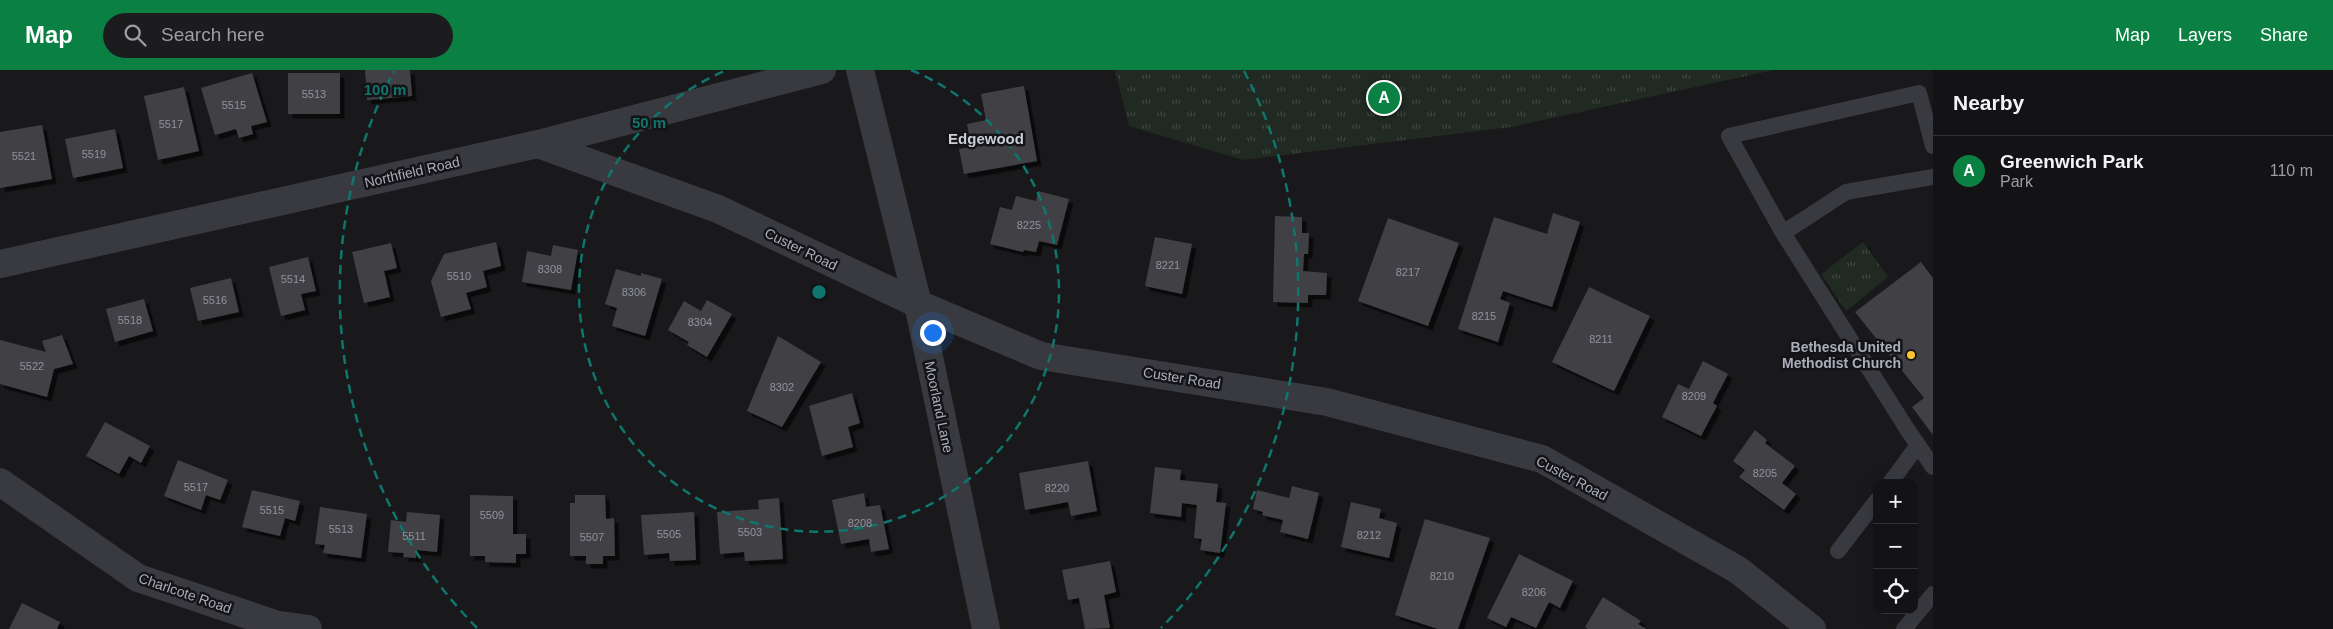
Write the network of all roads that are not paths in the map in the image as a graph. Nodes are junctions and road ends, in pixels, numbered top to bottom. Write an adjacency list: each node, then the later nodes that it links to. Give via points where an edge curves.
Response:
1 (822, 70): 3 (street, Northfield Road)
2 (860, 70): 8 (street, Moorland Lane)
3 (538, 144): 7 (street, Northfield Road); 8 (street, Custer Road, via 718,209)
4 (1933, 146): 6 (lane, via 1919,93 1729,136)
5 (1933, 177): 6 (lane, via 1846,192)
6 (1783, 233): 9 (lane)
7 (0, 264)
8 (918, 304): 17 (street, Moorland Lane); 18 (street, Custer Road, via 1041,356 1326,402 1542,459 1738,570)
9 (1918, 446): 10 (lane); 11 (lane)
10 (1933, 467)
11 (1893, 479)
12 (0, 482): 16 (street, Charlcote Road, via 138,578 278,625)
13 (1873, 505): 14 (lane)
14 (1838, 551)
15 (1933, 594): 19 (lane)
16 (308, 629)
17 (986, 629)
18 (1812, 629)
19 (1904, 629)

